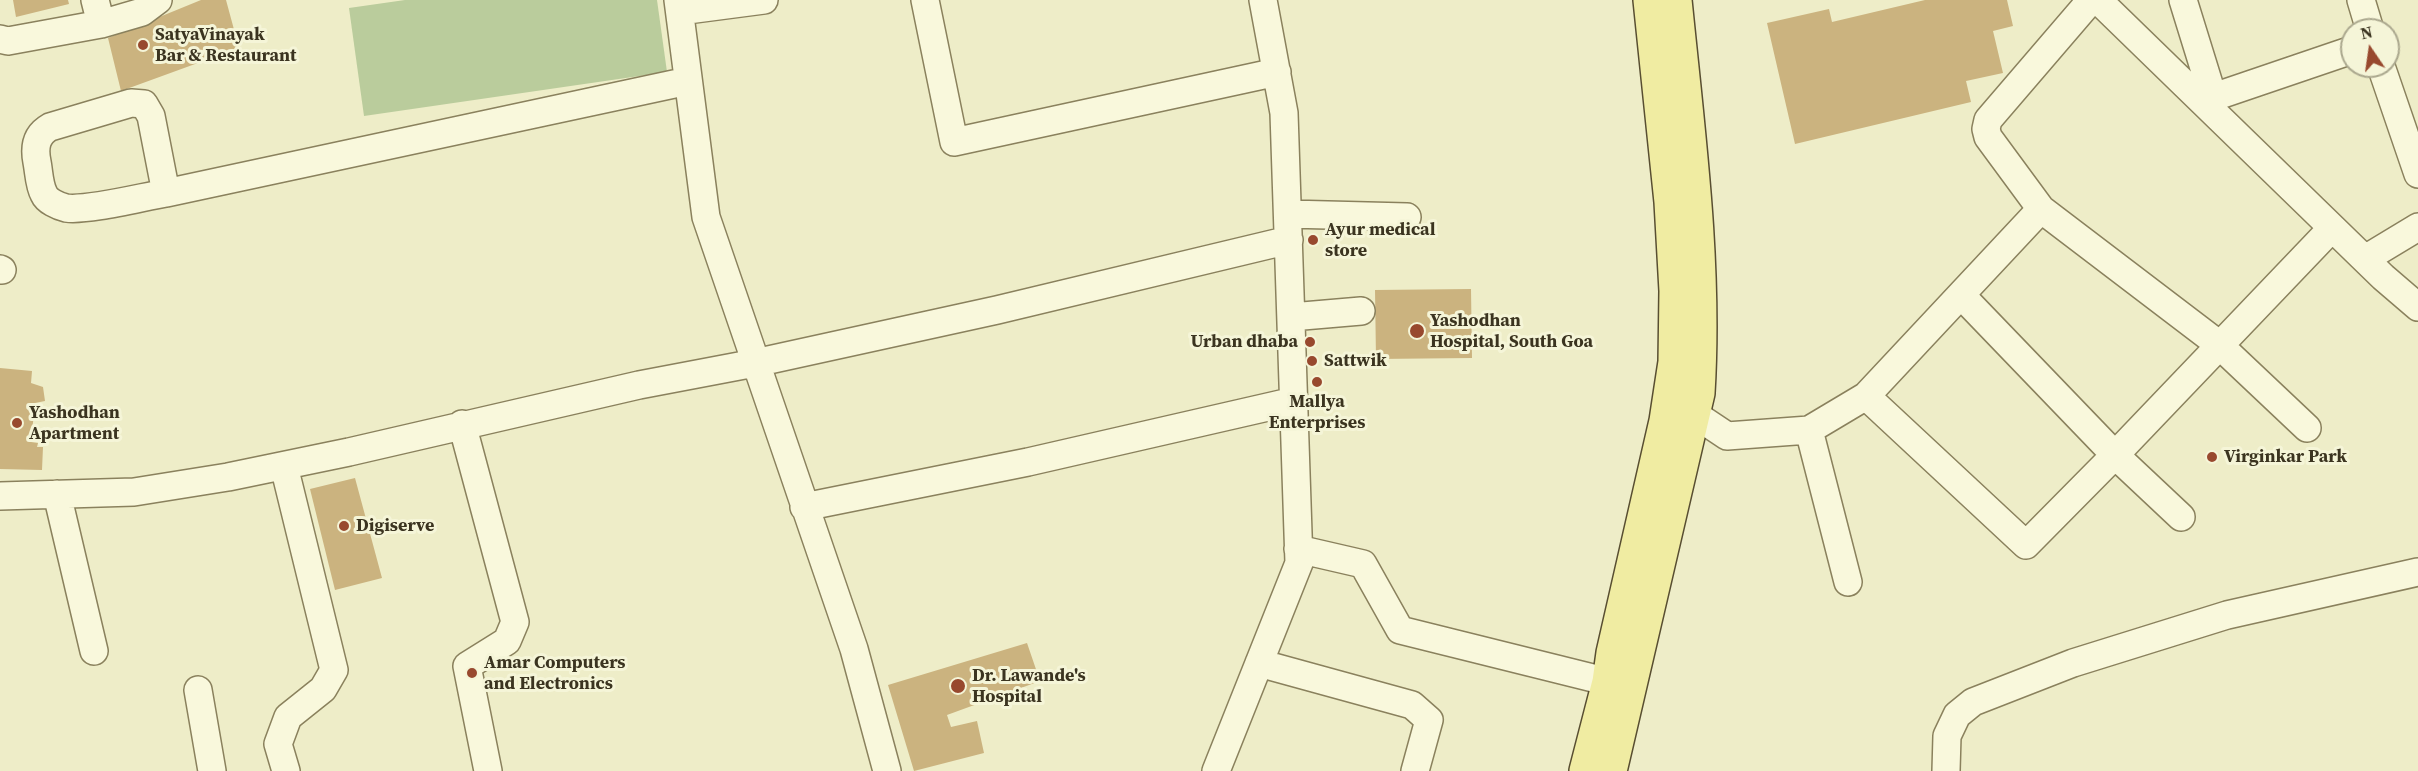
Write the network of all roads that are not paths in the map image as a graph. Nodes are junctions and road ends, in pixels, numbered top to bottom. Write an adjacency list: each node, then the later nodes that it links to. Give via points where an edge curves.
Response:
1 (158, 0): 12 (street, via 142,12)
2 (764, 0): 11 (street)
3 (925, 0): 16 (street, via 954,142)
4 (1263, 0): 16 (street)
5 (1650, 0): 53 (main road, via 1671,202 1675,362 1666,421)
6 (1675, 0): 38 (main road, via 1697,217 1701,341)
7 (2091, 0): 23 (street, via 1988,120 1988,137)
8 (2098, 0): 19 (street)
9 (2183, 0): 19 (street)
10 (2361, 0): 13 (street)
11 (679, 5): 18 (street)
12 (98, 12): 14 (street, via 8,41)
13 (2366, 18)
14 (0, 39)
15 (2340, 54): 19 (street)
16 (1277, 72): 24 (street, via 1284,113)
17 (2387, 78): 20 (street)
18 (688, 81): 22 (street); 35 (street, via 706,216)
19 (2207, 99): 27 (street)
20 (2409, 123): 21 (street)
21 (2418, 174)
22 (166, 193): 22 (street, via 151,116 144,104 131,103 41,132 36,153 44,194 50,201 66,208 83,207)
23 (2042, 209): 30 (street); 34 (street)
24 (1288, 214): 25 (street); 28 (street)
25 (1407, 218)
26 (2418, 227): 29 (street)
27 (2332, 228): 29 (street); 34 (street)
28 (1288, 240): 33 (street); 35 (street)
29 (2365, 259): 31 (street)
30 (1961, 295): 36 (street); 42 (street)
31 (2418, 308)
32 (1360, 311): 33 (street)
33 (1291, 317): 37 (street)
34 (2220, 346): 40 (street); 42 (street)
35 (755, 363): 39 (street); 46 (street)
36 (1866, 396): 41 (street); 42 (street, via 2026,545)
37 (1294, 401): 46 (street, via 1028,462); 48 (street)
38 (1694, 414): 41 (street, via 1727,436); 62 (main road)
39 (462, 424): 43 (street); 57 (street, via 515,622 507,641 467,666)
40 (2307, 428)
41 (1809, 430): 50 (street)
42 (2115, 455): 47 (street)
43 (284, 466): 44 (street, via 134,492); 56 (street, via 334,670 323,688 288,717 278,744)
44 (57, 494): 45 (street); 51 (street)
45 (0, 495)
46 (804, 507): 58 (street, via 854,649)
47 (2181, 517)
48 (1298, 549): 52 (street, via 1299,563); 53 (street, via 1363,564 1400,630)
49 (2418, 572): 63 (street, via 2227,615 2073,663 1973,702 1957,715 1947,736)
50 (1848, 582)
51 (94, 651)
52 (1259, 663): 59 (street); 60 (street, via 1412,705 1429,720)
53 (1609, 682): 61 (main road)
54 (198, 690): 55 (street)
55 (212, 771)
56 (286, 771)
57 (488, 771)
58 (886, 771)
59 (1216, 771)
60 (1415, 771)
61 (1586, 771)
62 (1610, 771)
63 (1946, 771)

